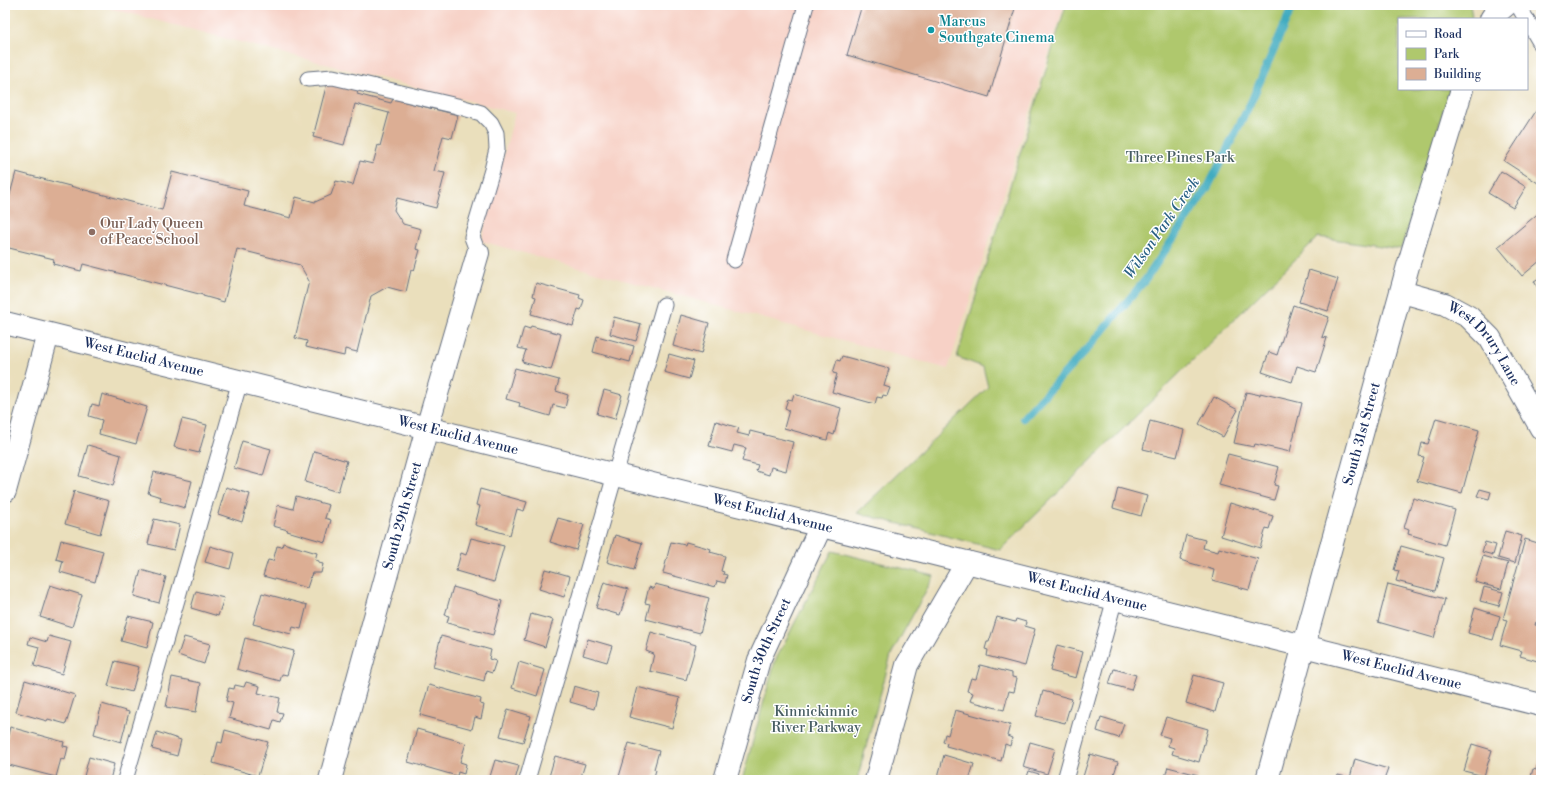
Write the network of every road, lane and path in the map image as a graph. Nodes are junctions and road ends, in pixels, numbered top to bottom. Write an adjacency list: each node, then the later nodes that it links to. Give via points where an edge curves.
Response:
1 (806, 5): 11 (lane)
2 (1506, 5): 4 (street)
3 (1518, 5): 5 (lane)
4 (1492, 18)
5 (1526, 18)
6 (1528, 22): 7 (lane)
7 (1541, 44)
8 (308, 80): 10 (lane, via 333,77 481,113 496,133 497,149 472,237)
9 (1462, 90): 12 (street, South 31st Street)
10 (478, 253): 17 (street, South 29th Street)
11 (734, 260)
12 (1402, 292): 18 (street, West Drury Lane, via 1445,304 1469,317 1490,338); 24 (street, South 31st Street)
13 (664, 305): 19 (lane)
14 (5, 323): 15 (street, West Euclid Avenue)
15 (48, 334): 16 (street, West Euclid Avenue); 20 (street)
16 (240, 381): 17 (street, West Euclid Avenue); 26 (lane)
17 (427, 428): 19 (street, West Euclid Avenue); 27 (street, South 29th Street)
18 (1541, 428)
19 (616, 475): 21 (street, West Euclid Avenue); 28 (lane)
20 (5, 491)
21 (821, 526): 22 (street, West Euclid Avenue); 29 (street, South 30th Street, via 759,660)
22 (967, 562): 23 (street, West Euclid Avenue); 30 (street, via 907,665)
23 (1116, 598): 24 (street, West Euclid Avenue); 31 (lane)
24 (1304, 645): 25 (street, West Euclid Avenue); 32 (street, South 31st Street)
25 (1541, 705)
26 (125, 780)
27 (330, 780)
28 (527, 780)
29 (725, 780)
30 (876, 780)
31 (1065, 780)
32 (1267, 780)

